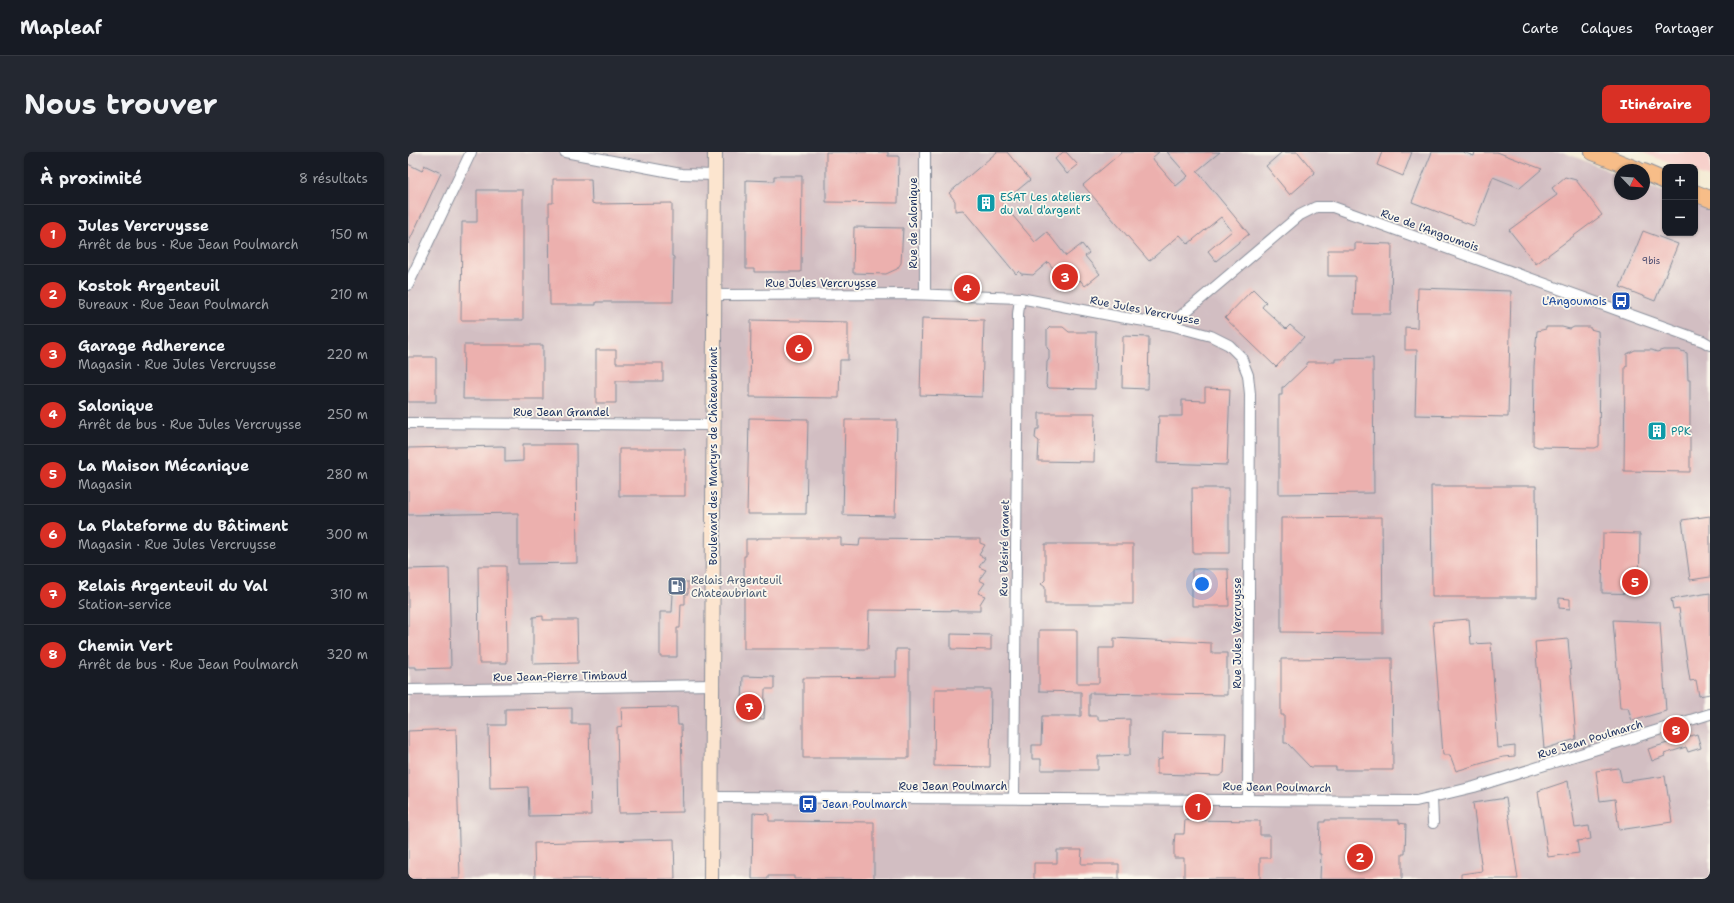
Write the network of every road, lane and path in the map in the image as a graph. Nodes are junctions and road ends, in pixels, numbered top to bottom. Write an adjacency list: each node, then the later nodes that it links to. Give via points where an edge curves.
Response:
1 (471, 152): 12 (street)
2 (565, 152): 7 (street, via 681,174)
3 (715, 152): 7 (main road, Boulevard des Martyrs de Châteaubriant)
4 (925, 152): 13 (street, Rue de Salonique)
5 (1592, 152): 6 (main road)
6 (1623, 164)
7 (715, 175): 14 (main road, Boulevard des Martyrs de Châteaubriant)
8 (1650, 175): 9 (main road)
9 (1662, 180)
10 (1698, 194): 11 (main road)
11 (1710, 198)
12 (408, 285)
13 (925, 294): 14 (street, Rue Jules Vercruysse); 15 (street, Rue Jules Vercruysse)
14 (715, 295): 19 (main road, Boulevard des Martyrs de Châteaubriant)
15 (1020, 298): 16 (street, Rue Jules Vercruysse); 24 (street, Rue Désiré Granet)
16 (1170, 325): 17 (street, Rue de l'Angoumois, via 1300,215 1316,207 1333,207 1621,310); 26 (street, Rue Jules Vercruysse, via 1211,336 1228,345 1241,357 1248,375)
17 (1710, 345)
18 (408, 423): 19 (street, Rue Jean Grandel)
19 (714, 425): 20 (main road, Boulevard des Martyrs de Châteaubriant)
20 (713, 685): 21 (street, Rue Jean-Pierre Timbaud); 23 (main road, Boulevard des Martyrs de Châteaubriant)
21 (408, 690)
22 (1710, 714): 25 (street, Rue Jean Poulmarch)
23 (711, 797): 24 (street, Rue Jean Poulmarch); 28 (main road, Boulevard des Martyrs de Châteaubriant)
24 (1014, 798): 26 (street, Rue Jean Poulmarch)
25 (1432, 798): 26 (street, Rue Jean Poulmarch, via 1416,801); 27 (street)
26 (1248, 799)
27 (1433, 823)
28 (711, 879)

